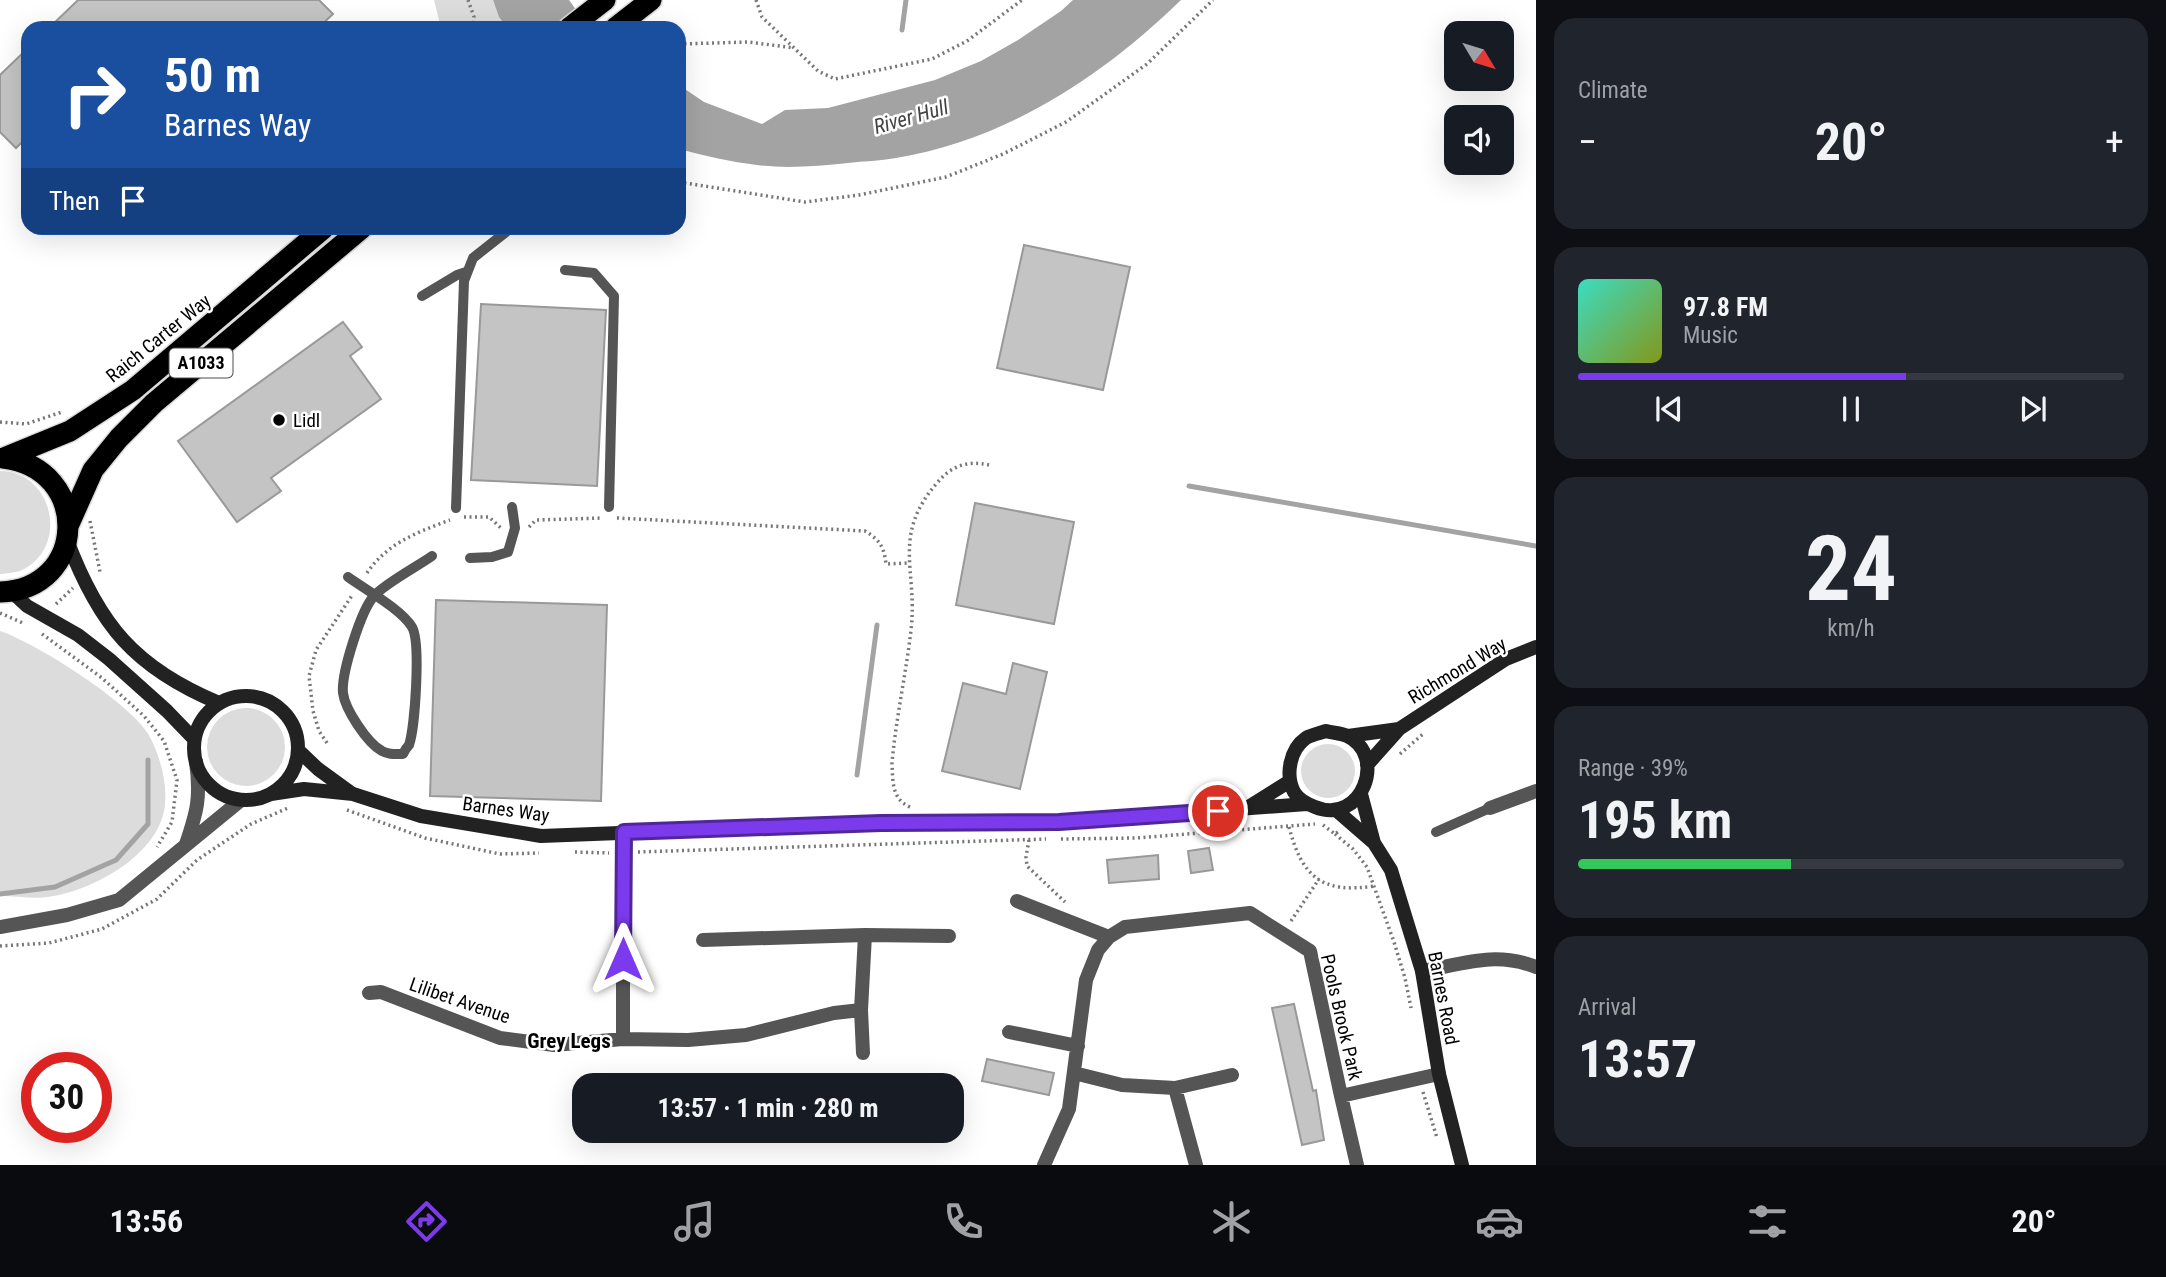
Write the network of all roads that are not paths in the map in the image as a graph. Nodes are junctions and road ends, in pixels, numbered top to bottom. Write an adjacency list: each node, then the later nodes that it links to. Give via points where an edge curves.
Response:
1 (605, 0): 3 (highway)
2 (651, 0): 4 (highway)
3 (578, 21)
4 (624, 21)
5 (316, 235): 11 (highway, Raich Carter Way / A1033, via 133,390 70,431)
6 (354, 235): 15 (highway, A1033, via 153,403 93,470)
7 (501, 235): 9 (lane, via 473,258)
8 (565, 270): 13 (lane, via 594,273 614,296)
9 (466, 272): 10 (lane); 14 (lane)
10 (422, 296)
11 (2, 458): 15 (highway, A1033, via 21,460 50,478 67,507)
12 (512, 507): 17 (lane, via 515,528 508,552)
13 (609, 507)
14 (456, 508)
15 (68, 532): 19 (highway, A1033, via 57,562 41,579); 22 (street, via 82,580 110,626 148,664)
16 (432, 556): 20 (lane)
17 (470, 558)
18 (348, 577): 20 (lane)
19 (6, 592): 25 (street, via 109,659)
20 (374, 595): 20 (lane, via 412,628 416,646 411,731 402,754 391,755 375,746 358,726 343,695 344,676)
21 (1536, 647): 23 (street, Richmond Way, via 1506,659)
22 (219, 703): 25 (street, via 203,718); 26 (street, via 244,696 273,703 293,724)
23 (1399, 729): 24 (street, Richmond Way); 28 (street, Richmond Way)
24 (1348, 736): 28 (street, via 1363,748); 29 (street, via 1326,731 1306,738 1292,755)
25 (194, 739): 27 (street)
26 (298, 750): 31 (street, via 290,775); 32 (street, Barnes Way)
27 (196, 762): 34 (street, via 213,788); 42 (street, via 200,788)
28 (1367, 765): 33 (street)
29 (1290, 781): 35 (street, via 1295,794); 37 (street, Barnes Way)
30 (1536, 791): 36 (street)
31 (271, 794): 32 (street, Barnes Way, via 304,789); 34 (street)
32 (353, 794): 39 (street, Barnes Way, via 421,816 541,836)
33 (1361, 794): 38 (street, via 1350,806); 41 (street, Barnes Road)
34 (241, 800): 42 (street)
35 (1307, 804): 37 (street, Barnes Way); 38 (street)
36 (1490, 808): 40 (lane)
37 (1245, 809): 39 (street, Barnes Way, via 1059,822)
38 (1336, 810): 41 (street, Barnes Road)
39 (624, 832): 54 (street)
40 (1436, 832)
41 (1374, 843): 50 (street, Barnes Road, via 1391,870)
42 (185, 845): 44 (street, via 119,900)
43 (1017, 901): 47 (street)
44 (0, 927)
45 (865, 935): 46 (street); 48 (street); 52 (street)
46 (949, 936)
47 (1109, 937): 55 (street, via 1098,950 1086,980); 61 (street, Pools Brook Park, via 1125,927 1250,913 1310,951)
48 (703, 940)
49 (1536, 967): 50 (street, via 1491,958)
50 (1422, 971): 58 (street, Barnes Road)
51 (369, 993): 54 (street, Lilibet Avenue, via 381,992 500,1038 554,1045)
52 (861, 1010): 54 (street, Lilibet Avenue, via 746,1035 688,1040); 56 (street)
53 (1009, 1032): 55 (street)
54 (623, 1038)
55 (1078, 1046): 57 (street)
56 (863, 1053)
57 (1074, 1073): 60 (street, via 1122,1085); 62 (street, via 1069,1109)
58 (1439, 1074): 61 (street, Pools Brook Park); 65 (street, Barnes Road)
59 (1232, 1075): 60 (street)
60 (1175, 1088): 63 (street)
61 (1341, 1096): 64 (street, Pools Brook Park)
62 (1044, 1165)
63 (1196, 1165)
64 (1357, 1165)
65 (1462, 1165)

